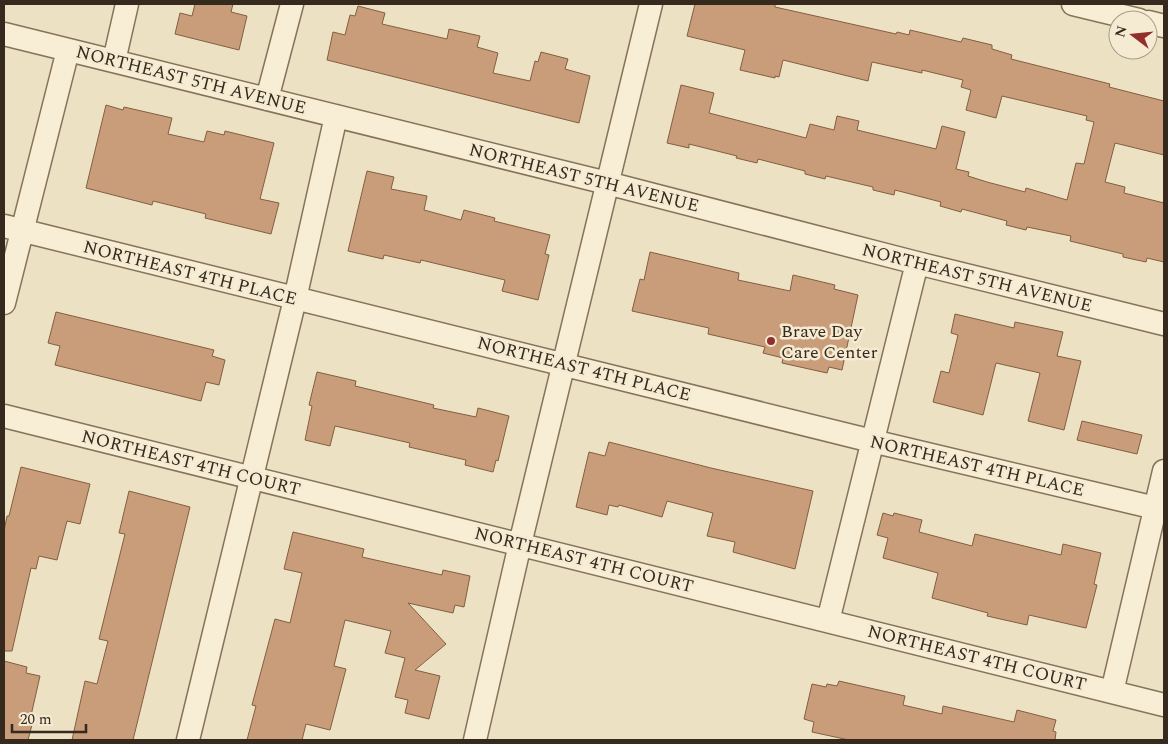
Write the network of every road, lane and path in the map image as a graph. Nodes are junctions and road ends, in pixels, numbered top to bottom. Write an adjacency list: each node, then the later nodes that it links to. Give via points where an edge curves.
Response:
1 (127, 4): 8 (street)
2 (292, 4): 9 (street)
3 (650, 4): 11 (street)
4 (1073, 4): 5 (street)
5 (1108, 12)
6 (4, 34): 7 (street, NORTHEAST 5TH AVENUE)
7 (68, 50): 8 (street, NORTHEAST 5TH AVENUE); 12 (street)
8 (114, 61): 9 (street, NORTHEAST 5TH AVENUE)
9 (267, 99): 10 (street, NORTHEAST 5TH AVENUE)
10 (336, 116): 11 (street, NORTHEAST 5TH AVENUE); 14 (street)
11 (607, 183): 13 (street, NORTHEAST 5TH AVENUE); 17 (street)
12 (13, 228): 14 (street, NORTHEAST 4TH PLACE); 15 (street)
13 (917, 263): 16 (street, NORTHEAST 5TH AVENUE); 19 (street)
14 (295, 299): 17 (street, NORTHEAST 4TH PLACE); 21 (street)
15 (4, 303)
16 (1164, 324)
17 (564, 364): 19 (street, NORTHEAST 4TH PLACE); 23 (street)
18 (4, 416): 21 (street, NORTHEAST 4TH COURT)
19 (872, 441): 22 (street, NORTHEAST 4TH PLACE); 24 (street)
20 (1164, 471): 22 (street)
21 (252, 478): 23 (street, NORTHEAST 4TH COURT); 27 (street)
22 (1160, 509): 25 (street)
23 (520, 544): 24 (street, NORTHEAST 4TH COURT); 28 (street)
24 (828, 621): 25 (street, NORTHEAST 4TH COURT)
25 (1112, 692): 26 (street, NORTHEAST 4TH COURT)
26 (1164, 705)
27 (188, 740)
28 (475, 740)

